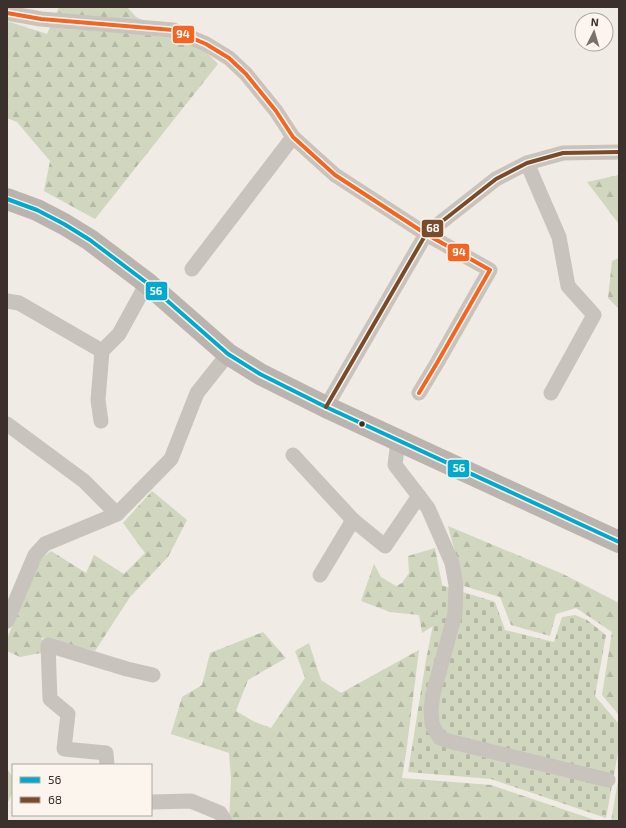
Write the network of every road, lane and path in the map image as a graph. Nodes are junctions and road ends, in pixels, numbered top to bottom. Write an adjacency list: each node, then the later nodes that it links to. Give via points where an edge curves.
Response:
1 (7, 13): 2 (street)
2 (43, 13): 3 (street, via 174,30 206,44 230,58 246,74)
3 (293, 137): 7 (street, via 335,175); 8 (street)
4 (619, 152): 5 (street, via 563,154)
5 (526, 163): 7 (street, via 496,179); 14 (street, via 559,237 568,286 594,315)
6 (7, 199): 9 (main road, via 64,224)
7 (426, 234): 13 (street, via 490,270); 15 (street)
8 (192, 269)
9 (147, 282): 11 (street, via 119,334); 12 (main road)
10 (7, 301): 11 (street, via 19,303)
11 (102, 351): 16 (street, via 98,400)
12 (228, 354): 15 (main road, via 260,374); 21 (street, via 197,393 171,459)
13 (418, 393)
14 (551, 393)
15 (326, 407): 18 (main road)
16 (102, 421)
17 (7, 424): 21 (street, via 84,481)
18 (398, 441): 20 (street, via 395,465); 23 (main road)
19 (293, 455): 22 (street)
20 (419, 496): 22 (street, via 385,546); 28 (street, via 428,508 452,563 456,584 455,614 431,709 432,724 440,738)
21 (117, 514): 25 (street, via 45,544 35,554)
22 (353, 520): 24 (street)
23 (619, 542)
24 (320, 575)
25 (7, 621)
26 (153, 674): 27 (street, via 127,670 48,645 50,699 68,714 64,749 106,753)
27 (107, 764)
28 (608, 780)
29 (152, 802): 30 (street, via 190,801 220,813)
30 (225, 821)

